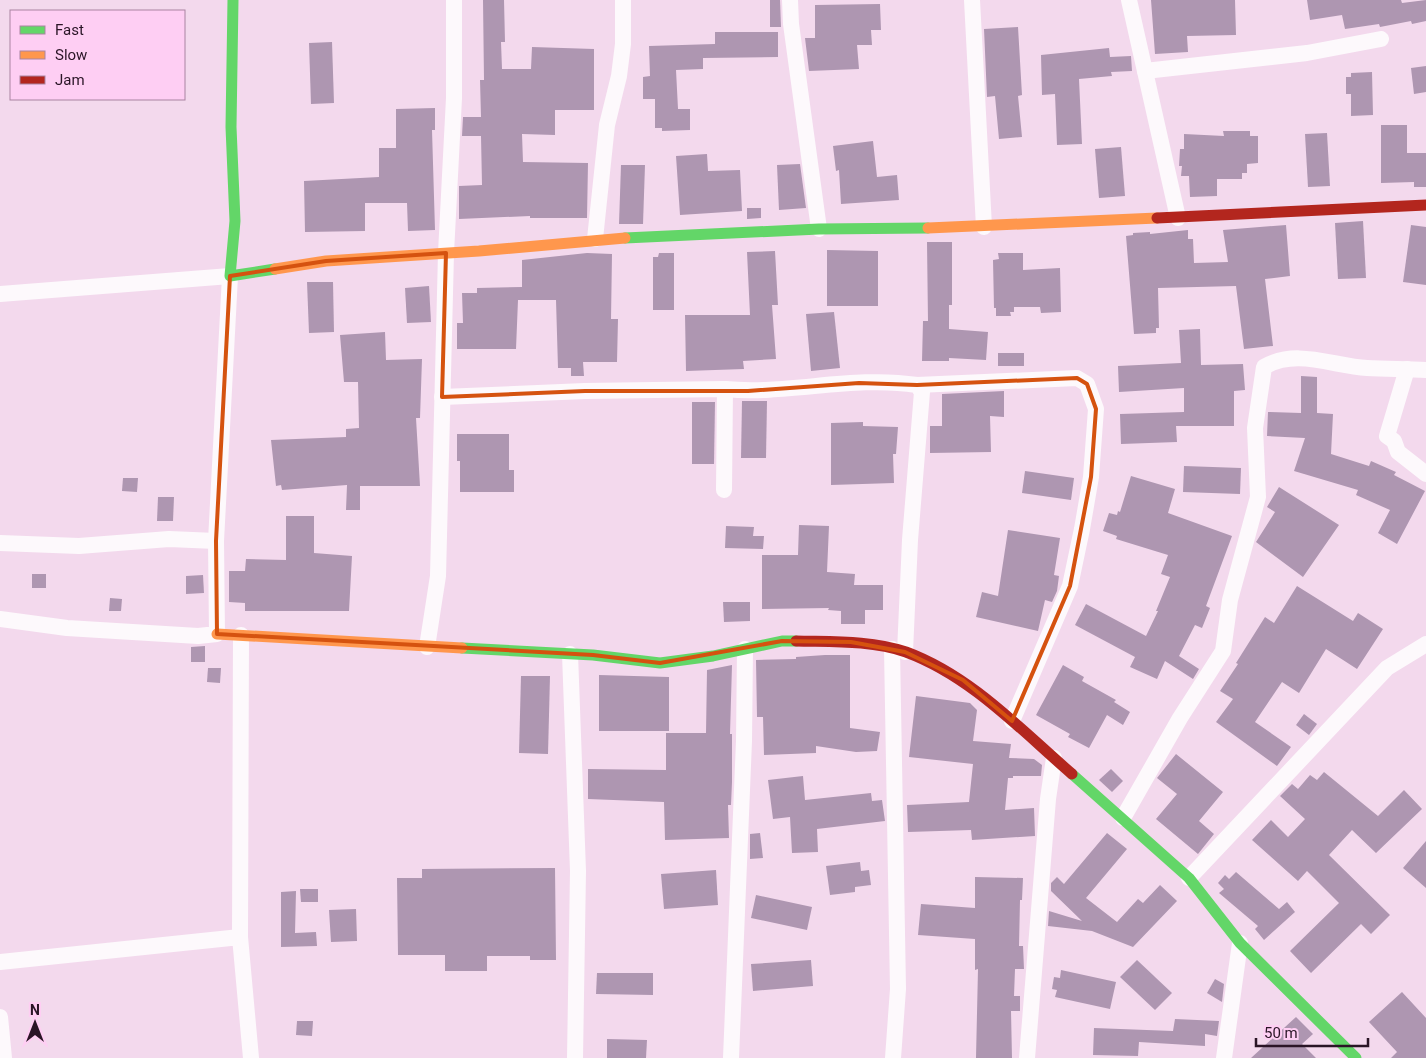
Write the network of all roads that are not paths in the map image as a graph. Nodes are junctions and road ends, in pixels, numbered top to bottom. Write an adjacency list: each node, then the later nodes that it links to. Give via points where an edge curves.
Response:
1 (234, 0): 15 (street, via 231,126 235,221)
2 (454, 0): 14 (street, via 454,98)
3 (623, 0): 13 (street, via 622,52 607,125)
4 (790, 0): 12 (street)
5 (972, 0): 11 (street)
6 (1129, 0): 8 (street)
7 (1381, 39): 8 (street, via 1307,53)
8 (1145, 71): 10 (street)
9 (1426, 205): 10 (street)
10 (1178, 218): 11 (street)
11 (984, 227): 12 (street)
12 (819, 229): 13 (street)
13 (596, 239): 14 (street)
14 (446, 253): 15 (street, via 326,261); 21 (street)
15 (230, 276): 16 (street); 24 (street)
16 (0, 294)
17 (1407, 369): 18 (street); 22 (street, via 1387,436 1394,440 1398,452); 36 (street, via 1366,368 1292,357 1276,359 1264,367 1255,428 1258,497 1230,600 1223,651)
18 (1426, 370)
19 (917, 385): 20 (street, via 902,382 748,391); 32 (street, via 922,392); 34 (street, via 1077,378 1087,384 1096,409 1091,477 1070,586)
20 (725, 389): 21 (street); 23 (street)
21 (442, 397): 30 (street, via 438,576)
22 (1426, 474)
23 (724, 490)
24 (216, 541): 25 (street, via 169,539 79,546); 27 (street)
25 (0, 543)
26 (0, 619): 27 (street, via 67,628 198,636)
27 (218, 634): 28 (street)
28 (241, 635): 30 (street); 38 (street)
29 (1426, 644): 37 (street, via 1387,668)
30 (427, 647): 33 (street)
31 (745, 649): 32 (street, via 782,641 851,642); 33 (street, via 660,663); 45 (street)
32 (898, 651): 34 (street, via 962,680); 46 (street, via 898,989)
33 (570, 654): 44 (street, via 578,871)
34 (1012, 722): 35 (street)
35 (1054, 758): 36 (street); 47 (street)
36 (1122, 818): 37 (street)
37 (1189, 878): 39 (street)
38 (240, 937): 40 (street); 43 (street)
39 (1240, 943): 48 (street); 49 (street)
40 (0, 962)
41 (0, 1017): 42 (street)
42 (4, 1058)
43 (251, 1058)
44 (575, 1058)
45 (731, 1058)
46 (893, 1058)
47 (1027, 1058)
48 (1224, 1058)
49 (1356, 1058)

